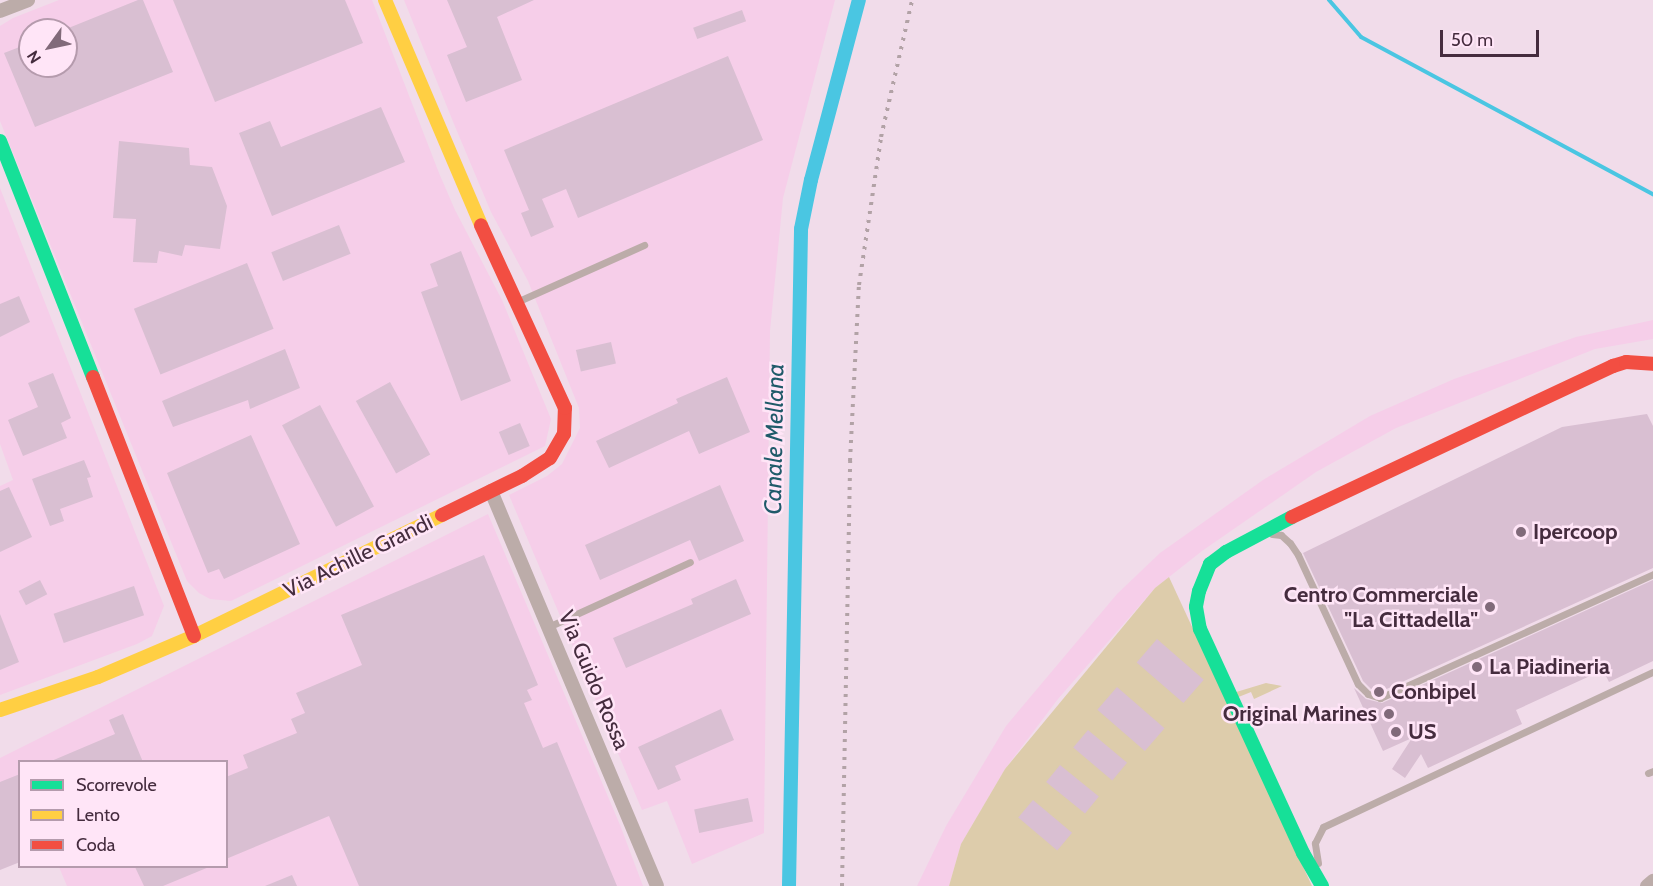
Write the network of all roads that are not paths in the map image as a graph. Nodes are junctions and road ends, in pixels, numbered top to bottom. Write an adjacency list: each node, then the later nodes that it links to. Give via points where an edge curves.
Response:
1 (28, 0): 3 (street)
2 (386, 0): 6 (street, Via Achille Grandi, via 463,186)
3 (0, 11)
4 (0, 141): 13 (street)
5 (644, 245): 6 (lane)
6 (518, 301): 8 (street, Via Achille Grandi, via 564,408 564,434 550,458)
7 (1653, 364): 9 (street, via 1626,362 1613,366)
8 (491, 491): 12 (street, Via Guido Rossa); 13 (street, Via Achille Grandi)
9 (1255, 536): 11 (lane, via 1281,535 1290,543 1358,684 1368,694 1380,698); 18 (street, via 1226,552 1203,575 1196,607 1200,629 1303,853)
10 (690, 562): 12 (lane)
11 (1653, 574)
12 (548, 627): 17 (street, Via Guido Rossa)
13 (194, 636): 15 (street, Via Achille Grandi, via 98,677)
14 (1653, 672): 19 (lane, via 1323,827 1315,843)
15 (0, 710)
16 (1653, 881): 20 (street)
17 (657, 886)
18 (1322, 886)
19 (1327, 886)
20 (1647, 886)

